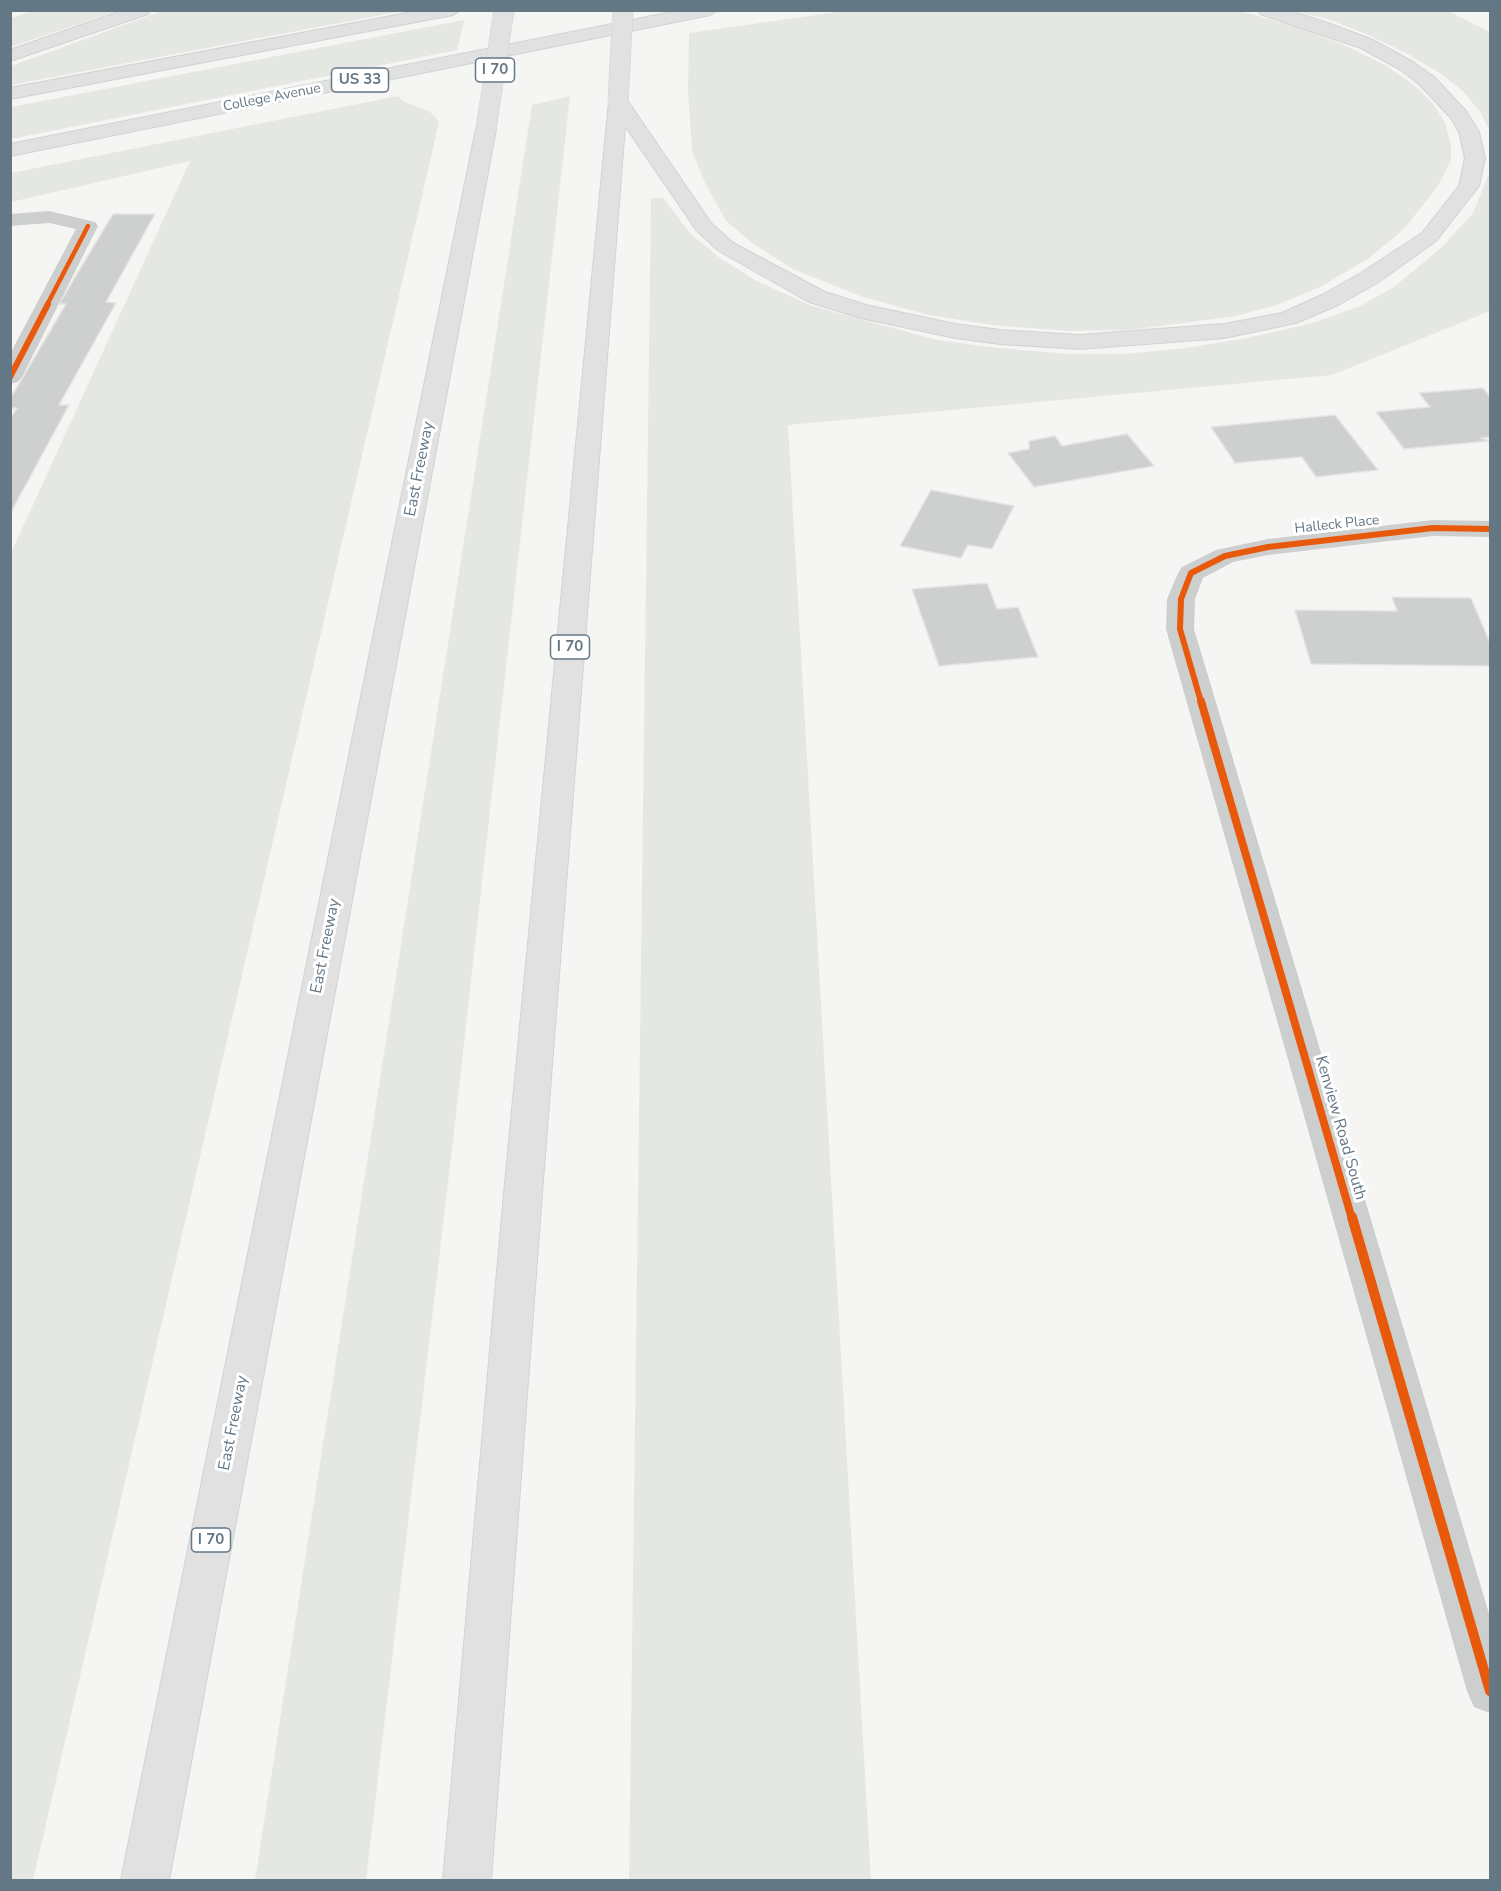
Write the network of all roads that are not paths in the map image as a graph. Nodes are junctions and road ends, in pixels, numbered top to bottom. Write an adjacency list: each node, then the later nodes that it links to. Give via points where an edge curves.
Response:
1 (142, 10): 7 (main road)
2 (453, 10): 8 (main road)
3 (504, 10): 16 (main road, East Freeway / I 70, bridge, via 486,129)
4 (623, 10): 9 (main road, I 70, bridge)
5 (710, 10): 10 (main road, College Avenue / US 33)
6 (1266, 10): 9 (main road, via 1367,44 1407,66 1460,115 1475,158 1469,186 1451,212 1429,237 1386,267 1330,300 1288,318 1224,331 1080,342 1000,337 861,311 817,297 736,254 704,227)
7 (10, 56)
8 (10, 94)
9 (618, 101): 17 (main road, I 70)
10 (10, 150)
11 (10, 220): 12 (street, via 49,217 88,226)
12 (10, 377)
13 (1491, 529): 14 (street, Halleck Place, via 1433,528 1268,546 1225,556)
14 (1191, 573): 15 (street, Kenview Road South, via 1180,599 1180,629)
15 (1491, 1691)
16 (145, 1881)
17 (467, 1881)

